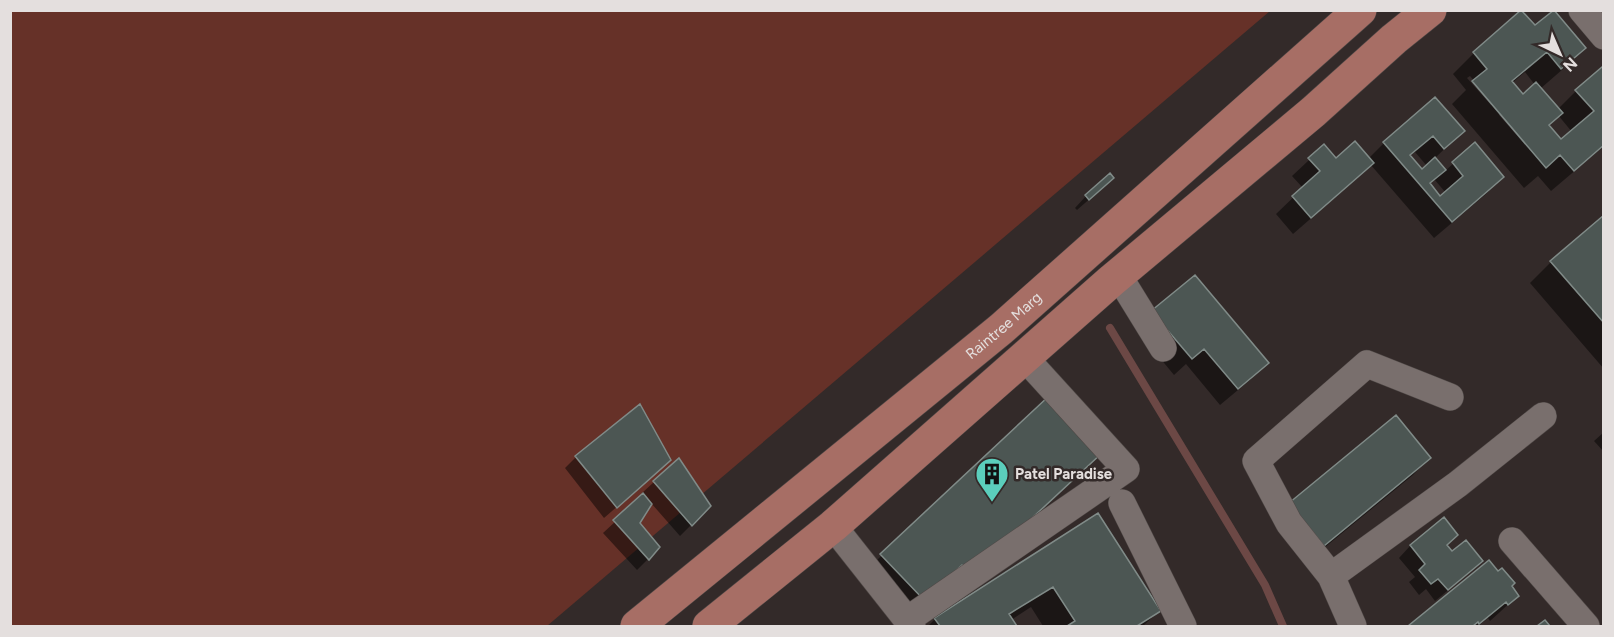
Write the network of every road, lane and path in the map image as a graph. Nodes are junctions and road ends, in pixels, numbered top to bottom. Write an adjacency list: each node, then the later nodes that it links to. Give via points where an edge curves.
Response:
1 (1360, 10): 13 (main road, Raintree Marg, via 1001,329)
2 (1366, 10): 6 (main road)
3 (1430, 10): 6 (main road)
4 (1582, 10): 5 (street)
5 (1604, 36)
6 (1394, 39): 7 (main road)
7 (1109, 283): 8 (street); 9 (main road)
8 (1163, 348)
9 (1024, 357): 14 (main road); 17 (street, via 1126,469)
10 (1450, 397): 16 (street, via 1367,364 1256,461 1289,523)
11 (1543, 416): 16 (street, via 1458,484)
12 (1122, 503): 20 (street)
13 (779, 511): 14 (main road); 18 (main road, Raintree Marg)
14 (821, 536): 17 (street); 19 (main road)
15 (1512, 542): 22 (street)
16 (1330, 576): 21 (street)
17 (909, 623)
18 (637, 627)
19 (709, 627)
20 (1183, 627)
21 (1353, 627)
22 (1586, 627)

